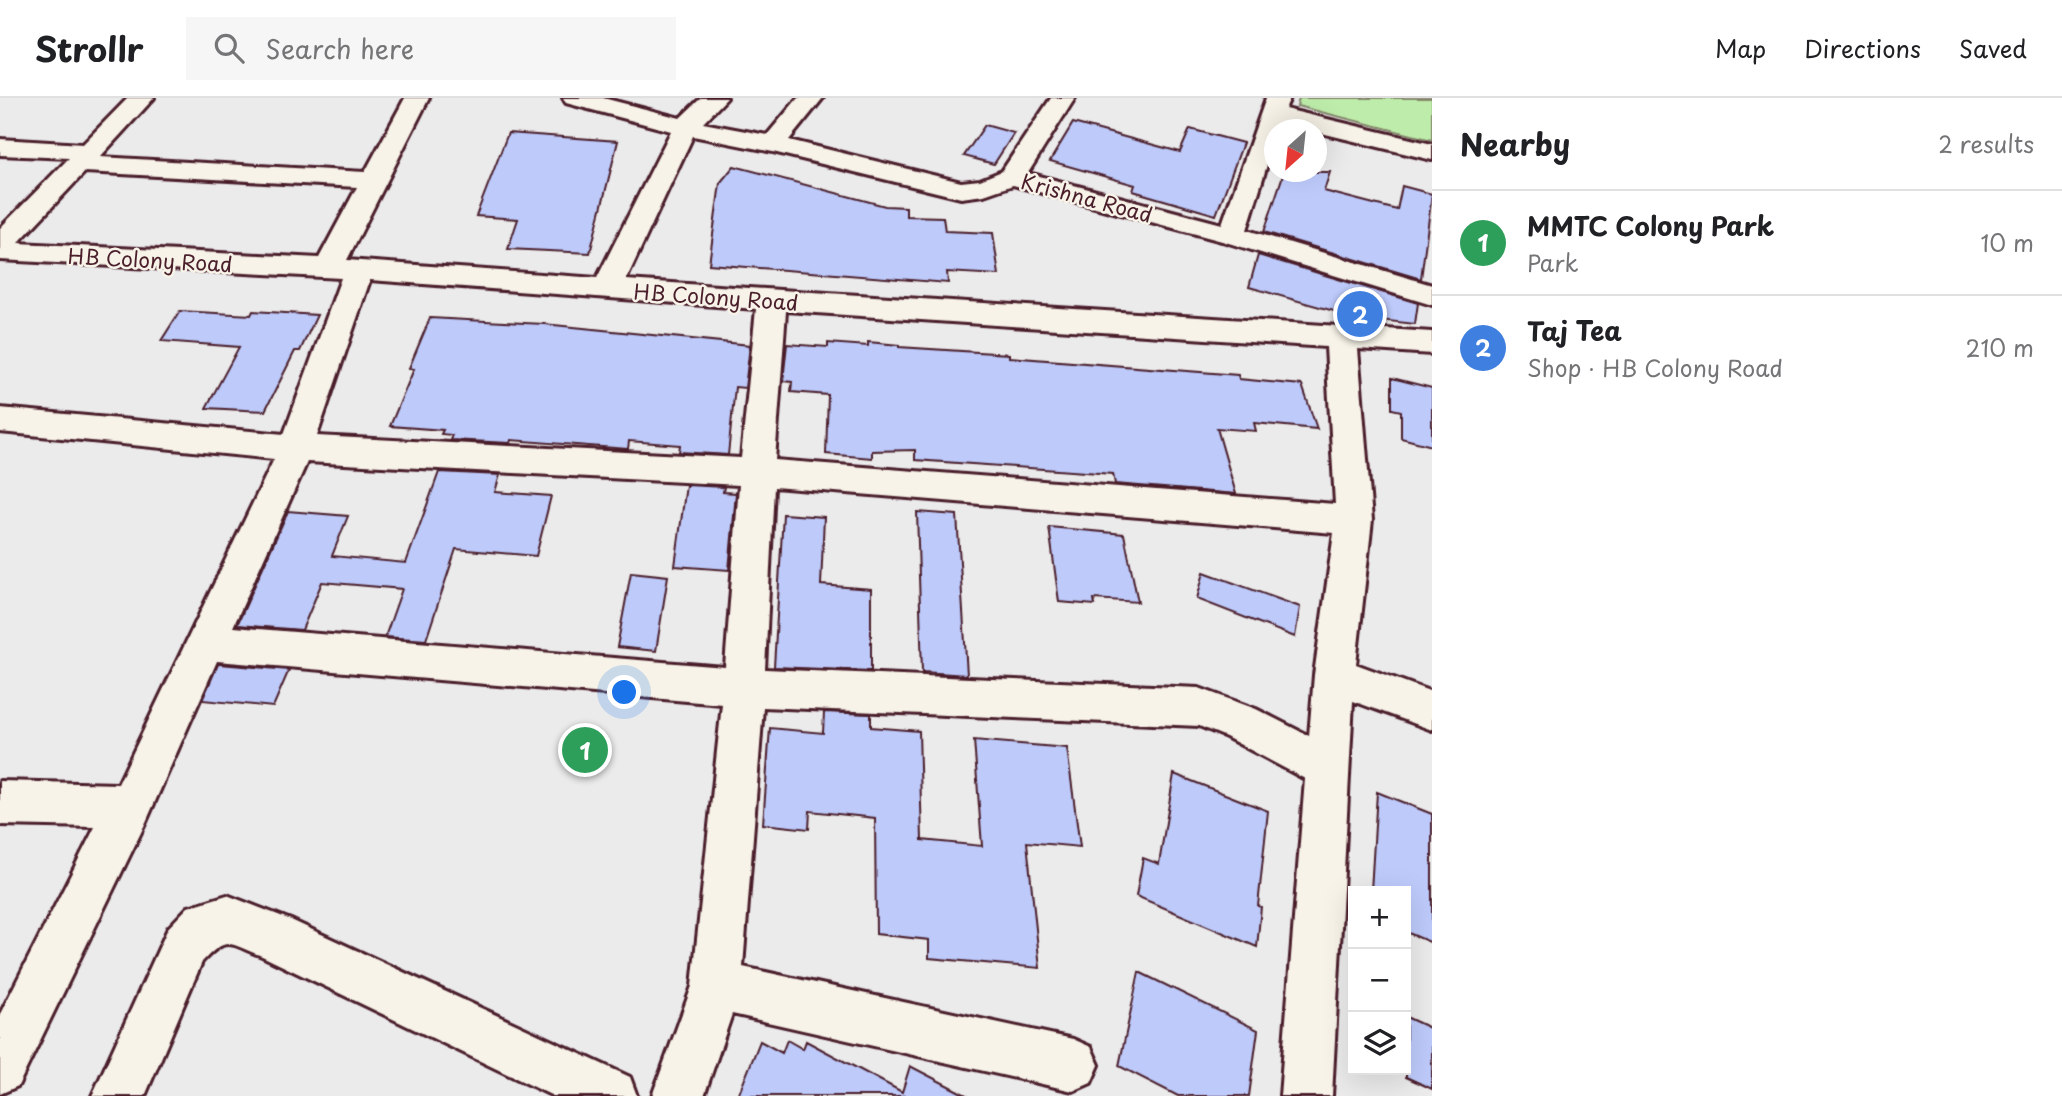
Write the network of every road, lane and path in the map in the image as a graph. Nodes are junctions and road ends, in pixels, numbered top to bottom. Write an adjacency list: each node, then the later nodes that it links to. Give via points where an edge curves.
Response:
1 (142, 98): 12 (street)
2 (575, 98): 8 (street, Krishna Road)
3 (715, 98): 8 (street)
4 (811, 98): 9 (street)
5 (1063, 98): 13 (street)
6 (410, 99): 14 (street)
7 (1275, 105): 11 (street); 15 (street)
8 (685, 127): 9 (street, Krishna Road); 20 (street)
9 (773, 144): 13 (street, Krishna Road, via 961,190)
10 (0, 147): 12 (street)
11 (1432, 152)
12 (85, 158): 14 (street); 16 (street)
13 (1012, 177): 15 (street, Krishna Road)
14 (374, 180): 19 (street)
15 (1232, 236): 21 (street, Krishna Road)
16 (0, 245)
17 (0, 251): 19 (street, HB Colony Road)
18 (0, 271): 19 (street)
19 (346, 276): 20 (street, HB Colony Road); 22 (street); 27 (street)
20 (607, 288): 22 (street, HB Colony Road)
21 (1432, 295)
22 (771, 310): 24 (street); 28 (street)
23 (1432, 343): 24 (street)
24 (1342, 346): 25 (street); 29 (street)
25 (1432, 362)
26 (0, 420): 27 (street)
27 (296, 448): 28 (street); 30 (street)
28 (757, 472): 29 (street); 32 (street)
29 (1354, 520): 31 (street)
30 (208, 643): 32 (street); 36 (street)
31 (1334, 675): 33 (street); 34 (street)
32 (744, 687): 34 (street, via 1199,707); 37 (street)
33 (1432, 711)
34 (1328, 768): 43 (street)
35 (0, 803): 36 (street)
36 (130, 806): 38 (street)
37 (717, 986): 39 (street); 42 (street)
38 (4, 1055)
39 (1073, 1065)
40 (118, 1096): 41 (street, via 185,945 205,924 227,919)
41 (611, 1096)
42 (678, 1096)
43 (1307, 1096)

